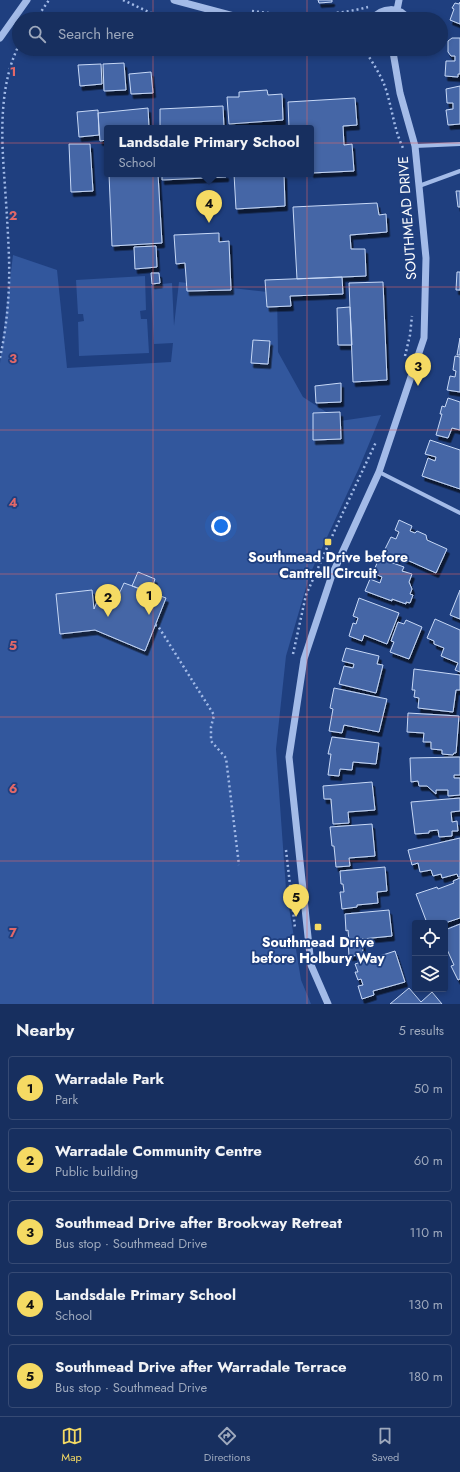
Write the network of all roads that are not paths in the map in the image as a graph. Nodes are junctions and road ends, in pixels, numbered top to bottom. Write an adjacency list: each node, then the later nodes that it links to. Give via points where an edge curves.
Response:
1 (27, 0): 5 (street)
2 (174, 0): 6 (street)
3 (399, 0): 4 (street)
4 (397, 10): 7 (street); 8 (street)
5 (18, 12)
6 (219, 12)
7 (381, 12)
8 (402, 12)
9 (12, 21): 10 (street)
10 (0, 38)
11 (394, 56): 13 (street, SOUTHMEAD DRIVE, via 400,93)
12 (460, 144): 13 (street)
13 (415, 146): 15 (street, SOUTHMEAD DRIVE)
14 (460, 172): 15 (street)
15 (419, 186): 16 (street, SOUTHMEAD DRIVE, via 426,258 424,338)
16 (379, 472): 17 (street); 18 (street, SOUTHMEAD DRIVE, via 332,575 304,659 289,757 311,965)
17 (460, 513)
18 (328, 1004)

